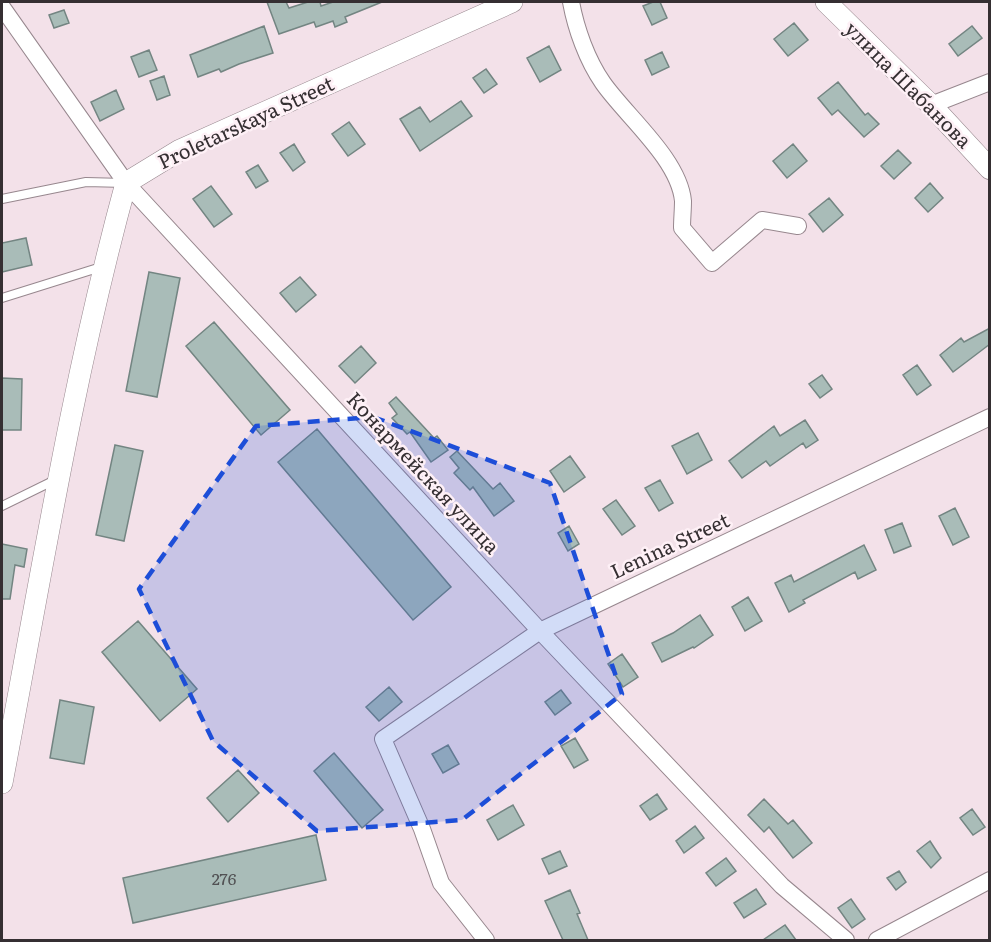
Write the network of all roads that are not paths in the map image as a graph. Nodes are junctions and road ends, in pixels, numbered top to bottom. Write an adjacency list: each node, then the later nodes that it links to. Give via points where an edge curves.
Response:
1 (512, 2): 8 (street, Proletarskaya Street, via 180,150)
2 (571, 2): 10 (street, via 587,52 603,82 645,130 675,175 683,199 682,228 712,263 762,220)
3 (826, 2): 6 (street, улица Шабанова)
4 (2, 7): 8 (street, Конармейская улица)
5 (990, 82): 6 (street)
6 (931, 105): 7 (street, улица Шабанова)
7 (990, 168)
8 (126, 183): 9 (lane, via 86,182); 11 (street); 16 (street, Конармейская улица)
9 (2, 199)
10 (798, 226)
11 (103, 266): 12 (lane); 14 (street)
12 (2, 298)
13 (990, 417): 16 (street, Lenina Street)
14 (60, 478): 15 (lane); 17 (street)
15 (2, 506)
16 (540, 631): 19 (street, Lenina Street, via 383,738 441,883); 20 (street, Конармейская улица, via 782,886)
17 (2, 783)
18 (990, 880): 21 (street)
19 (486, 940)
20 (846, 940)
21 (877, 940)

